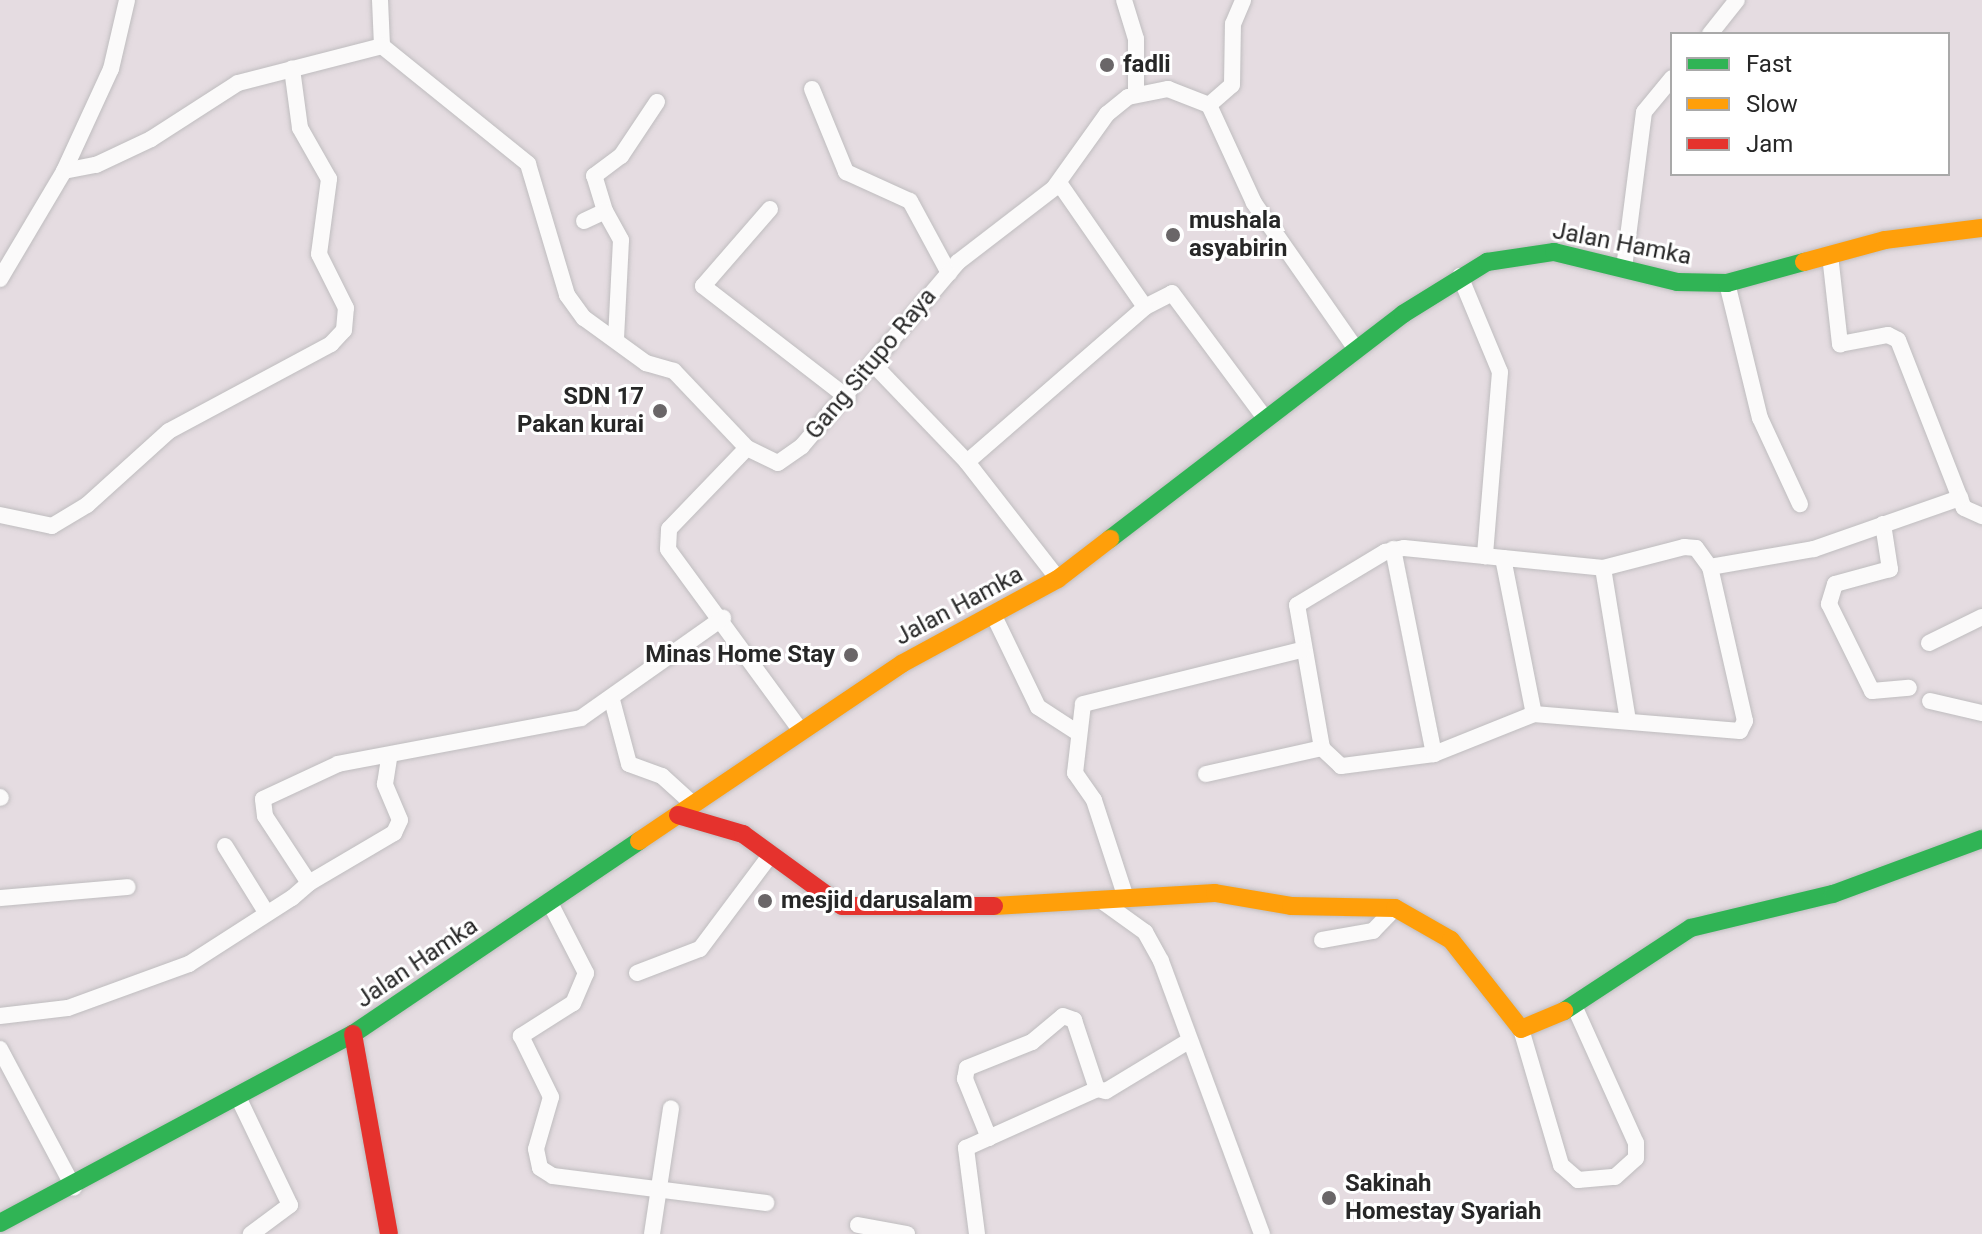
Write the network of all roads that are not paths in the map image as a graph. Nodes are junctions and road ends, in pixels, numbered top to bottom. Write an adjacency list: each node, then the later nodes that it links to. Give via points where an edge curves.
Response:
1 (127, 0): 14 (street, via 111,69)
2 (380, 0): 7 (street)
3 (1124, 0): 11 (street, via 1136,39)
4 (1243, 0): 13 (street, via 1233,24 1232,85)
5 (1737, 0): 6 (street)
6 (1712, 32)
7 (382, 46): 8 (street); 27 (street, via 528,164 567,295 584,318)
8 (292, 69): 14 (street, via 238,83 151,139 96,165); 36 (street, via 300,128 329,179 319,254 346,308 344,330 331,344 169,431 87,505 52,526)
9 (1670, 80): 21 (street, via 1644,112)
10 (812, 89): 23 (street, via 846,172 910,201)
11 (1136, 92): 13 (street, via 1168,89); 15 (street, Gang Situpo Raya, via 1107,114)
12 (657, 102): 17 (street, via 621,156 594,176)
13 (1209, 105): 28 (street, via 1254,203)
14 (64, 171): 22 (street)
15 (1059, 183): 23 (street, Gang Situpo Raya); 26 (street)
16 (770, 209): 30 (street, via 703,286)
17 (605, 211): 18 (street); 27 (street, via 624,254)
18 (584, 221)
19 (1982, 228): 20 (street, Jalan Hamka, via 1885,240)
20 (1830, 255): 25 (street, Jalan Hamka); 34 (street, via 1840,344 1888,335 1898,340)
21 (1624, 268): 24 (street, Jalan Hamka, via 1526,252); 25 (street, Jalan Hamka, via 1677,282)
22 (2, 271)
23 (949, 273): 29 (street, Gang Situpo Raya)
24 (1460, 276): 28 (street, Jalan Hamka); 40 (street, via 1500,372)
25 (1727, 283): 35 (street, via 1760,418)
26 (1145, 307): 31 (street, via 1172,293); 33 (street)
27 (616, 340): 32 (street, via 646,363 674,371)
28 (1356, 349): 31 (street, Jalan Hamka)
29 (876, 367): 30 (street, Gang Situpo Raya); 33 (street)
30 (848, 398): 32 (street, Gang Situpo Raya, via 787,459 772,463)
31 (1265, 418): 44 (street, Jalan Hamka)
32 (747, 448): 47 (street, via 687,505 666,538)
33 (967, 462): 44 (street)
34 (1960, 498): 37 (street, via 1964,508); 38 (street)
35 (1800, 504)
36 (0, 515)
37 (1982, 516)
38 (1883, 524): 42 (street, via 1814,549); 50 (street, via 1890,569 1835,584 1829,604 1872,691)
39 (1393, 549): 40 (street); 49 (street, via 1297,605); 59 (street)
40 (1485, 556): 41 (street)
41 (1503, 558): 43 (street); 54 (street)
42 (1710, 567): 43 (street, via 1696,548 1684,547); 55 (street, via 1744,726 1734,733)
43 (1603, 568): 55 (street)
44 (1058, 579): 45 (street, Jalan Hamka)
45 (994, 616): 56 (street, Jalan Hamka, via 903,663); 57 (street, via 1038,707)
46 (1982, 617): 48 (street)
47 (723, 618): 51 (street); 56 (street)
48 (1929, 643)
49 (1302, 650): 57 (street, via 1088,700 1080,709); 58 (street)
50 (1909, 688)
51 (612, 700): 60 (street, via 562,725); 62 (street, via 629,764 662,776)
52 (1930, 701): 53 (street)
53 (1982, 713)
54 (1534, 714): 55 (street); 59 (street)
55 (1628, 721)
56 (801, 731): 62 (street, Jalan Hamka)
57 (1078, 733): 68 (street, via 1075,773 1094,800)
58 (1322, 748): 59 (street, via 1341,766); 61 (street)
59 (1434, 754)
60 (389, 758): 66 (street, via 385,784 400,820 394,833); 66 (street, via 338,764 263,799 265,816)
61 (1206, 774)
62 (686, 810): 65 (street, via 730,827); 71 (street, Jalan Hamka)
63 (1982, 839): 76 (street, via 1833,894 1691,928)
64 (225, 846): 73 (street)
65 (771, 854): 70 (street, via 821,896 842,906 1057,906); 75 (street, via 700,949)
66 (309, 883): 73 (street)
67 (128, 887): 69 (street)
68 (1125, 895): 70 (street); 72 (street, via 1224,894 1291,906)
69 (0, 898)
70 (1099, 899): 80 (street, via 1146,934)
71 (550, 903): 79 (street, Jalan Hamka); 87 (street, via 586,973 570,1006 521,1036 550,1090 536,1149 540,1168 553,1176)
72 (1395, 908): 74 (street, via 1373,931); 78 (street, via 1451,940)
73 (266, 912): 77 (street, via 189,964 68,1008)
74 (1322, 940)
75 (637, 973)
76 (1574, 1006): 78 (street); 78 (street, via 1636,1143 1636,1158 1615,1177 1578,1180 1561,1165)
77 (0, 1016)
78 (1521, 1029)
79 (353, 1034): 84 (street, Jalan Hamka); 93 (street)
80 (1187, 1042): 83 (street, via 1106,1091); 97 (street)
81 (0, 1049): 82 (street)
82 (7, 1085): 88 (street)
83 (1097, 1089): 86 (street); 86 (street, via 1074,1020 1063,1016 1032,1042 967,1068)
84 (238, 1097): 88 (street, Jalan Hamka); 92 (street, via 290,1205)
85 (671, 1108): 87 (street)
86 (980, 1142): 96 (street, via 964,1160)
87 (658, 1185): 89 (street); 94 (street)
88 (74, 1188): 90 (street, Jalan Hamka)
89 (766, 1203)
90 (0, 1223)
91 (858, 1225): 95 (street)
92 (251, 1234)
93 (389, 1234)
94 (652, 1234)
95 (907, 1234)
96 (977, 1234)
97 (1262, 1234)

